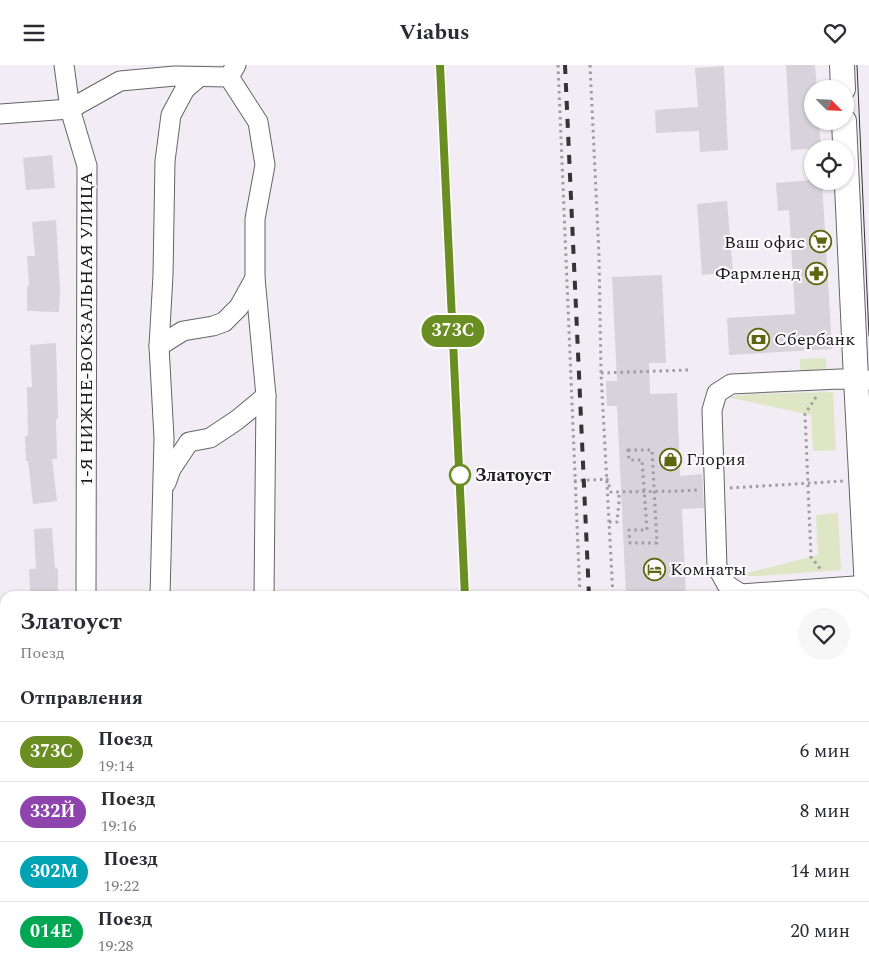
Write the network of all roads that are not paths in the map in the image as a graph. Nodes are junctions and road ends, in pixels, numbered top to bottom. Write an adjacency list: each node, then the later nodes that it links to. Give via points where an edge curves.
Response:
1 (64, 65): 6 (street, 1-Я НИЖНЕ-ВОКЗАЛЬНАЯ УЛИЦА)
2 (842, 65): 5 (main road)
3 (232, 71): 4 (street); 9 (street, via 258,122 265,165 254,219)
4 (199, 77): 6 (street, via 120,81); 10 (street, via 186,89 171,115 165,161)
5 (843, 80)
6 (70, 109): 7 (street); 15 (street, 1-Я НИЖНЕ-ВОКЗАЛЬНАЯ УЛИЦА, via 87,167)
7 (0, 115)
8 (845, 130): 11 (main road)
9 (255, 278): 10 (street, via 239,307 224,322 183,331); 12 (street)
10 (159, 346): 13 (street)
11 (862, 379): 14 (main road); 18 (street, via 731,384 717,393 712,410 705,490 717,567 727,585)
12 (266, 396): 13 (street, via 210,438 189,442 171,469); 17 (street)
13 (163, 490): 16 (street)
14 (868, 585): 19 (street)
15 (86, 591)
16 (160, 591)
17 (264, 591)
18 (736, 591)
19 (781, 591)

